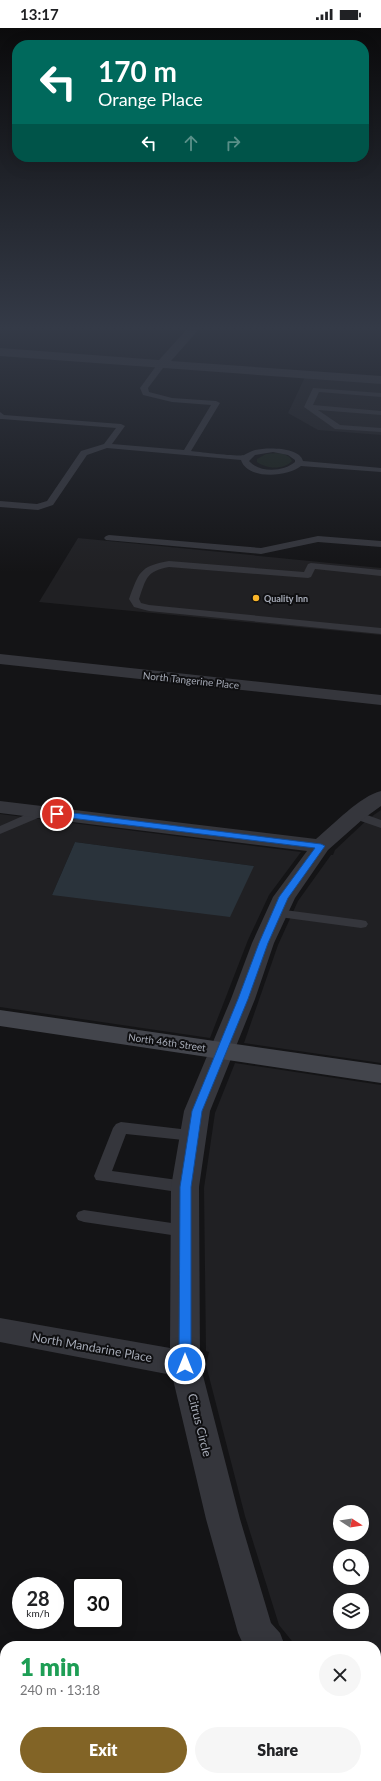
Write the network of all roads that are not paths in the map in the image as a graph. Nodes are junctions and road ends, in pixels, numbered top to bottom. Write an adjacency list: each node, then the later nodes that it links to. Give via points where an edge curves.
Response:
1 (212, 410): 8 (lane)
2 (312, 410): 6 (lane, via 338,427)
3 (342, 410): 4 (lane)
4 (381, 413)
5 (1, 417): 7 (lane, via 122,426)
6 (381, 430)
7 (107, 446): 8 (lane); 12 (lane, via 84,453 50,503 38,507)
8 (186, 453): 9 (lane)
9 (246, 458): 10 (lane, via 259,451 282,451 296,456); 10 (lane, via 247,465 267,471 284,470)
10 (299, 463): 11 (lane)
11 (381, 470)
12 (0, 504)
13 (110, 538): 14 (lane, via 261,551 318,538)
14 (381, 544)
15 (381, 573): 16 (lane, via 311,566 308,575 169,564 154,566 145,571 134,598 137,605 149,608)
16 (381, 631)
17 (0, 659): 18 (street, North Tangerine Place)
18 (381, 700)
19 (381, 797): 22 (street, Citrus Circle)
20 (0, 807): 21 (street)
21 (41, 812): 24 (lane); 25 (street)
22 (356, 815): 23 (lane); 25 (street, Citrus Circle)
23 (381, 824)
24 (0, 830)
25 (321, 846): 26 (street, Citrus Circle, via 284,897)
26 (277, 913): 27 (lane); 29 (street, Citrus Circle)
27 (362, 924)
28 (0, 1018): 29 (street, North 46th Street)
29 (222, 1050): 30 (street, North 46th Street); 31 (street, Citrus Circle, via 197,1111)
30 (381, 1074)
31 (193, 1135): 32 (street, Citrus Circle); 32 (lane, via 121,1128 102,1176)
32 (185, 1187): 34 (street, Citrus Circle)
33 (84, 1216): 34 (lane)
34 (185, 1231): 36 (street, Citrus Circle)
35 (0, 1330): 36 (street, North Mandarine Place)
36 (185, 1364): 37 (street, Citrus Circle, via 225,1526 256,1633)
37 (263, 1641)

